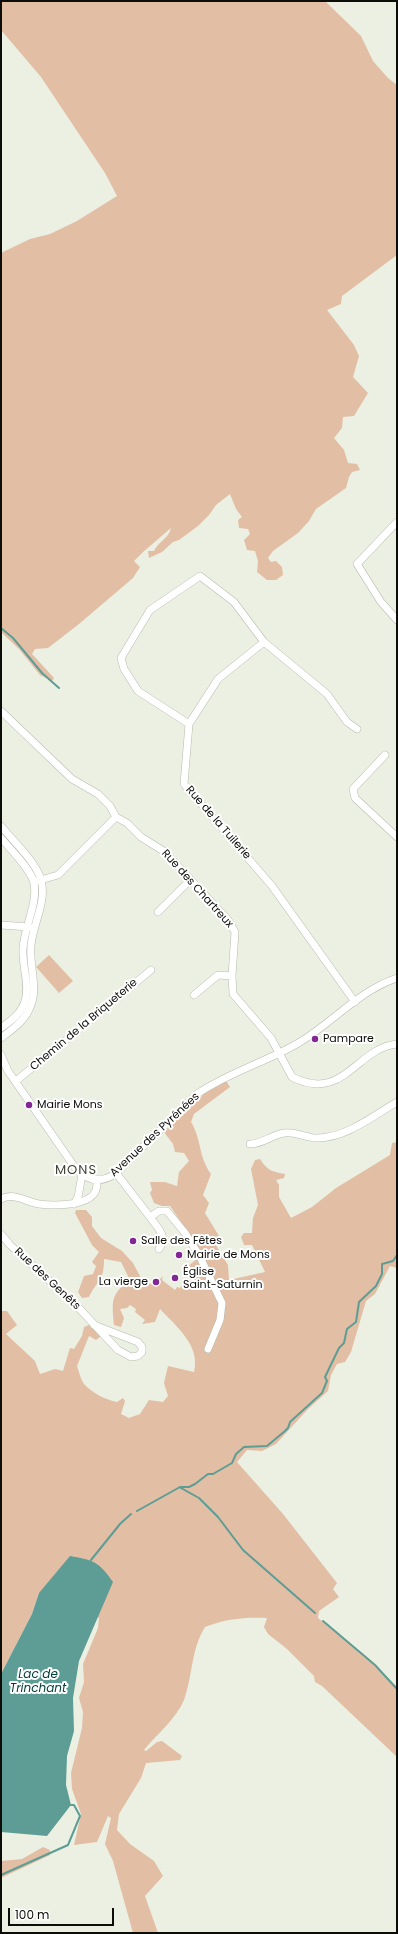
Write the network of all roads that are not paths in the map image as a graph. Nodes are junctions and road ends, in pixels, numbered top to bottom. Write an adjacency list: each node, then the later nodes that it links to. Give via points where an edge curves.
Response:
1 (397, 522): 2 (street, via 357,564)
2 (397, 620)
3 (264, 642): 5 (street, Rue de la Tuilerie, via 218,679); 5 (street, via 234,602 200,576 150,610 121,658 124,668 138,691); 6 (street, via 328,694 347,722)
4 (1, 711): 8 (street, Rue des Chartreux, via 72,779 98,794 110,806)
5 (188, 724): 21 (street, Rue de la Tuilerie, via 184,780 186,788 272,886)
6 (357, 729)
7 (384, 756): 10 (street, via 353,788 355,798)
8 (116, 817): 12 (street, Rue des Chartreux, via 127,823 140,837 165,852); 13 (street, via 62,871 55,876)
9 (1, 826): 13 (street, via 33,865)
10 (397, 837)
11 (1, 838): 13 (street)
12 (190, 880): 14 (street); 18 (street, Rue des Chartreux, via 233,926 235,937)
13 (37, 881): 16 (street, via 41,900)
14 (158, 912)
15 (1, 925): 16 (street)
16 (30, 927): 22 (street, via 31,1006)
17 (151, 970): 30 (street, Chemin de la Briqueterie)
18 (232, 976): 20 (street, via 218,975); 26 (street, Rue des Chartreux, via 233,994 263,1028)
19 (397, 978): 21 (street, Avenue des Pyrénées, via 375,987)
20 (194, 995)
21 (356, 1002): 26 (street, Avenue des Pyrénées, via 311,1035)
22 (20, 1018): 23 (street); 24 (street)
23 (1, 1028)
24 (1, 1038)
25 (397, 1044): 26 (street, Rue des Chartreux, via 379,1050 344,1076 325,1083 310,1083 292,1077)
26 (279, 1053): 33 (street, Avenue des Pyrénées, via 229,1075 197,1094)
27 (1, 1055): 29 (street)
28 (1, 1066): 29 (street)
29 (8, 1071): 30 (street)
30 (16, 1082): 34 (street)
31 (397, 1102): 32 (street, via 337,1135 318,1138 286,1132)
32 (250, 1144)
33 (116, 1173): 35 (street, Avenue des Pyrénées, via 109,1178); 38 (street)
34 (82, 1175): 35 (street, Avenue des Pyrénées); 37 (street)
35 (97, 1180): 37 (street, via 92,1196)
36 (1, 1199): 37 (street, via 10,1196 38,1204)
37 (74, 1204)
38 (150, 1218): 40 (street, via 163,1236 164,1242); 42 (street, via 159,1211 167,1211 199,1255 221,1297 221,1316)
39 (1, 1234): 41 (street, Rue des Genêts)
40 (159, 1249)
41 (94, 1325): 41 (street, Rue des Genêts, via 121,1352 135,1357 142,1352 142,1346 138,1342)
42 (208, 1349)

